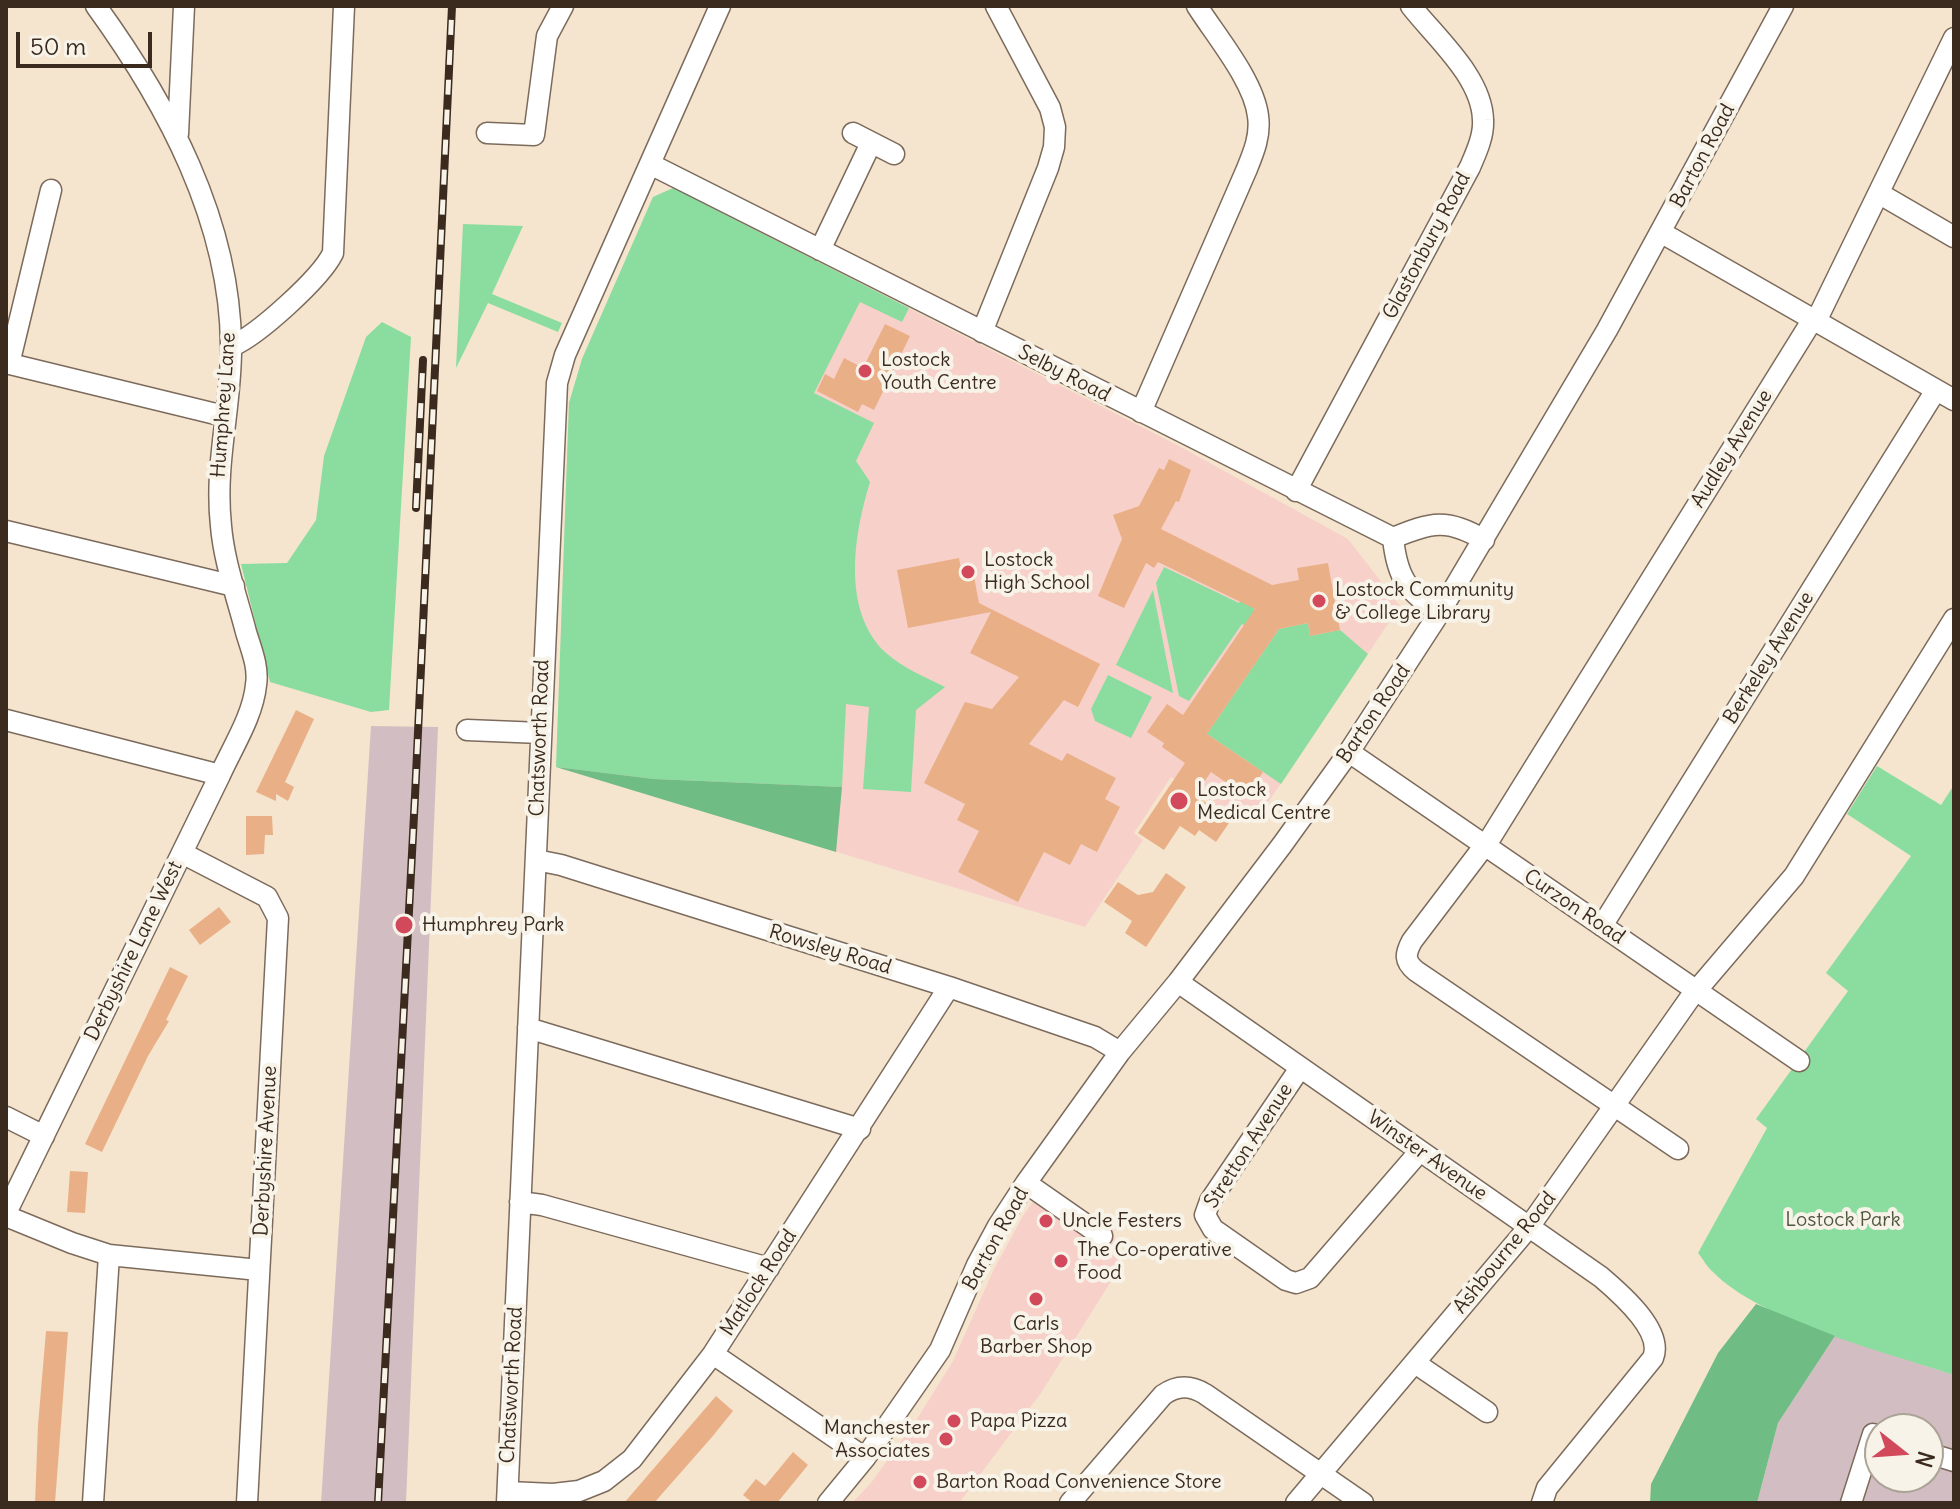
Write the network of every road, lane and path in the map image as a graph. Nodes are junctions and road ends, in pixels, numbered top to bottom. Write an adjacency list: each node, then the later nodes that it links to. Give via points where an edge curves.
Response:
1 (96, 6): 13 (street, Humphrey Lane, via 150,84)
2 (184, 6): 13 (street)
3 (344, 6): 24 (street, via 333,253 321,272)
4 (563, 6): 11 (street, via 544,45 534,135)
5 (720, 6): 16 (street, Chatsworth Road)
6 (996, 6): 23 (street, via 1055,127 1048,168)
7 (1197, 6): 27 (street, via 1244,80 1258,115 1258,133)
8 (1411, 6): 29 (street, Glastonbury Road, via 1470,77 1484,121 1480,144)
9 (1783, 6): 19 (street, Barton Road)
10 (1954, 38): 18 (street, Audley Avenue)
11 (487, 133)
12 (853, 133): 14 (street)
13 (178, 136): 24 (street, Humphrey Lane, via 216,244)
14 (871, 143): 15 (street); 21 (street)
15 (894, 154)
16 (650, 164): 21 (street, Selby Road); 39 (street, Chatsworth Road, via 557,383)
17 (51, 190): 25 (street)
18 (1880, 194): 20 (street); 22 (street, Audley Avenue)
19 (1662, 233): 22 (street); 32 (street, Barton Road)
20 (1954, 237)
21 (820, 250): 23 (street, Selby Road)
22 (1815, 320): 26 (street); 42 (street, Audley Avenue)
23 (982, 332): 27 (street, Selby Road)
24 (232, 346): 28 (street, Humphrey Lane)
25 (8, 364): 28 (street)
26 (1945, 395): 45 (street, Berkeley Avenue)
27 (1141, 412): 29 (street, Selby Road)
28 (224, 416): 33 (street, Humphrey Lane, via 218,495)
29 (1296, 491): 31 (street, Selby Road)
30 (6, 531): 33 (street)
31 (1393, 538): 32 (street, via 1442,524 1460,526); 34 (street, via 1403,579 1416,596)
32 (1484, 540): 34 (street, Barton Road)
33 (234, 586): 36 (street, Humphrey Lane, via 255,662)
34 (1440, 612): 40 (street, Barton Road)
35 (1954, 619): 48 (street, Ashbourne Road, via 1799,869)
36 (256, 687): 41 (street, Derbyshire Lane West)
37 (6, 720): 41 (street)
38 (467, 730): 39 (street)
39 (541, 733): 44 (street, Chatsworth Road)
40 (1349, 752): 42 (street, Curzon Road); 46 (street, Barton Road)
41 (220, 775): 43 (street, Derbyshire Lane West)
42 (1485, 845): 45 (street, Curzon Road); 53 (street, Audley Avenue, via 1412,941 1407,963)
43 (182, 853): 56 (street, Derbyshire Lane West); 66 (street, Derbyshire Avenue, via 267,897 278,918)
44 (536, 860): 47 (street, Rowsley Road); 49 (street, Chatsworth Road)
45 (1602, 926): 48 (street, Curzon Road)
46 (1178, 982): 50 (street, Barton Road); 52 (street, Winster Avenue)
47 (949, 987): 50 (street, Rowsley Road, via 1095,1037); 55 (street, Matlock Road)
48 (1697, 991): 51 (street, Curzon Road); 53 (street, Ashbourne Road)
49 (528, 1028): 55 (street); 60 (street, Chatsworth Road)
50 (1120, 1052): 59 (street, Barton Road)
51 (1799, 1061)
52 (1300, 1068): 58 (street, Winster Avenue); 58 (street, Stretton Avenue, via 1205,1215 1213,1229 1286,1280 1310,1278)
53 (1615, 1106): 57 (street); 62 (street, Ashbourne Road)
54 (6, 1117): 56 (street)
55 (860, 1129): 65 (street, Matlock Road)
56 (44, 1136): 61 (street, Derbyshire Lane West)
57 (1678, 1149)
58 (1420, 1151): 62 (street, Winster Avenue)
59 (1026, 1183): 63 (street); 70 (street, Barton Road, via 977,1265 940,1350)
60 (520, 1202): 65 (street); 73 (street, Chatsworth Road)
61 (6, 1214): 64 (street)
62 (1529, 1227): 68 (street, Ashbourne Road); 80 (street, Winster Avenue, via 1614,1288 1643,1320 1656,1348 1649,1365 1547,1488)
63 (1102, 1236)
64 (109, 1255): 66 (street); 74 (street)
65 (769, 1268): 67 (street, Matlock Road)
66 (259, 1270): 75 (street, Derbyshire Avenue)
67 (713, 1354): 70 (street); 73 (street, Matlock Road, via 632,1459 604,1481 579,1491)
68 (1415, 1363): 69 (street); 72 (street, Ashbourne Road)
69 (1487, 1412)
70 (865, 1458): 76 (street, Barton Road)
71 (1864, 1462): 81 (street)
72 (1321, 1475): 77 (street, via 1199,1391 1180,1387 1163,1395); 78 (street, Ashbourne Road); 79 (street)
73 (507, 1498)
74 (93, 1503)
75 (247, 1503)
76 (828, 1503)
77 (1070, 1503)
78 (1296, 1503)
79 (1363, 1503)
80 (1542, 1503)
81 (1851, 1503)

